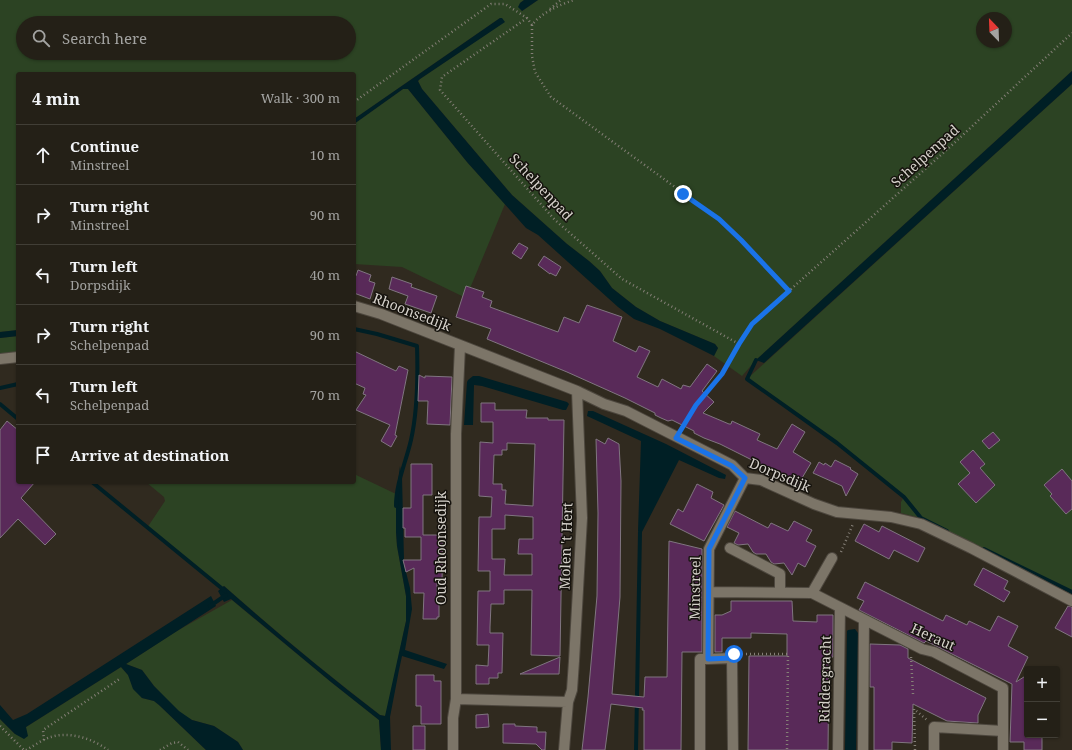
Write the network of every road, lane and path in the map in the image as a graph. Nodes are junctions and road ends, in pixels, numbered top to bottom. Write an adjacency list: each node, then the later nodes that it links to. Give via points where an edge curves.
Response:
1 (561, 0): 3 (path)
2 (574, 0): 3 (path)
3 (547, 12): 5 (path, via 537,18)
4 (527, 18): 5 (path); 7 (path, via 505,4 491,4); 10 (path, Schelpenpad, via 442,77 440,90 555,220 622,279)
5 (532, 25): 8 (path, via 535,72 551,97 719,219)
6 (1072, 33): 8 (path, Schelpenpad, via 952,146)
7 (356, 101)
8 (789, 291): 10 (path, Schelpenpad, via 752,324)
9 (356, 307): 11 (street, Rhoonsedijk)
10 (739, 344): 15 (path, Schelpenpad, via 722,374 696,405)
11 (460, 346): 14 (street, Dorpsdijk); 31 (street, Oud Rhoonsedijk, via 456,434)
12 (16, 357): 13 (street)
13 (0, 359)
14 (577, 390): 15 (street, Dorpsdijk, via 604,404 626,411); 32 (street, Molen 't Hert, via 582,518 572,690)
15 (676, 438): 16 (street, Dorpsdijk, via 732,466)
16 (745, 478): 17 (street, Dorpsdijk, via 761,480 837,512); 20 (street, Minstreel, via 709,549)
17 (858, 514): 19 (path, via 838,558); 23 (street, Dorpsdijk, via 891,516 921,524)
18 (730, 548): 21 (street, via 780,574)
19 (832, 558): 22 (street)
20 (709, 592): 21 (street, Heraut); 28 (street, Minstreel)
21 (780, 592): 22 (street, Heraut)
22 (812, 593): 24 (street, Heraut)
23 (1072, 600)
24 (840, 608): 25 (street, Heraut); 46 (street, Riddergracht)
25 (864, 620): 26 (street, Heraut); 47 (street)
26 (911, 643): 30 (path); 35 (street, Heraut, via 1004,688)
27 (732, 658): 28 (street); 44 (street); 45 (path, via 734,654 788,654)
28 (708, 659): 43 (street, via 700,660)
29 (121, 678): 36 (path, via 43,730)
30 (912, 694)
31 (456, 699): 32 (street); 41 (street, Oud Rhoonsedijk)
32 (568, 702): 42 (street, Molen 't Hert)
33 (0, 726): 37 (path)
34 (934, 727): 35 (street); 48 (path, via 914,709); 49 (street)
35 (1003, 731): 50 (street)
36 (44, 740): 37 (path); 38 (path, via 60,735 76,736)
37 (25, 750)
38 (108, 750)
39 (160, 750): 40 (path, via 178,742)
40 (188, 750)
41 (453, 750)
42 (564, 750)
43 (700, 750)
44 (733, 750)
45 (787, 750)
46 (838, 750)
47 (863, 750)
48 (915, 750)
49 (934, 750)
50 (1003, 750)

